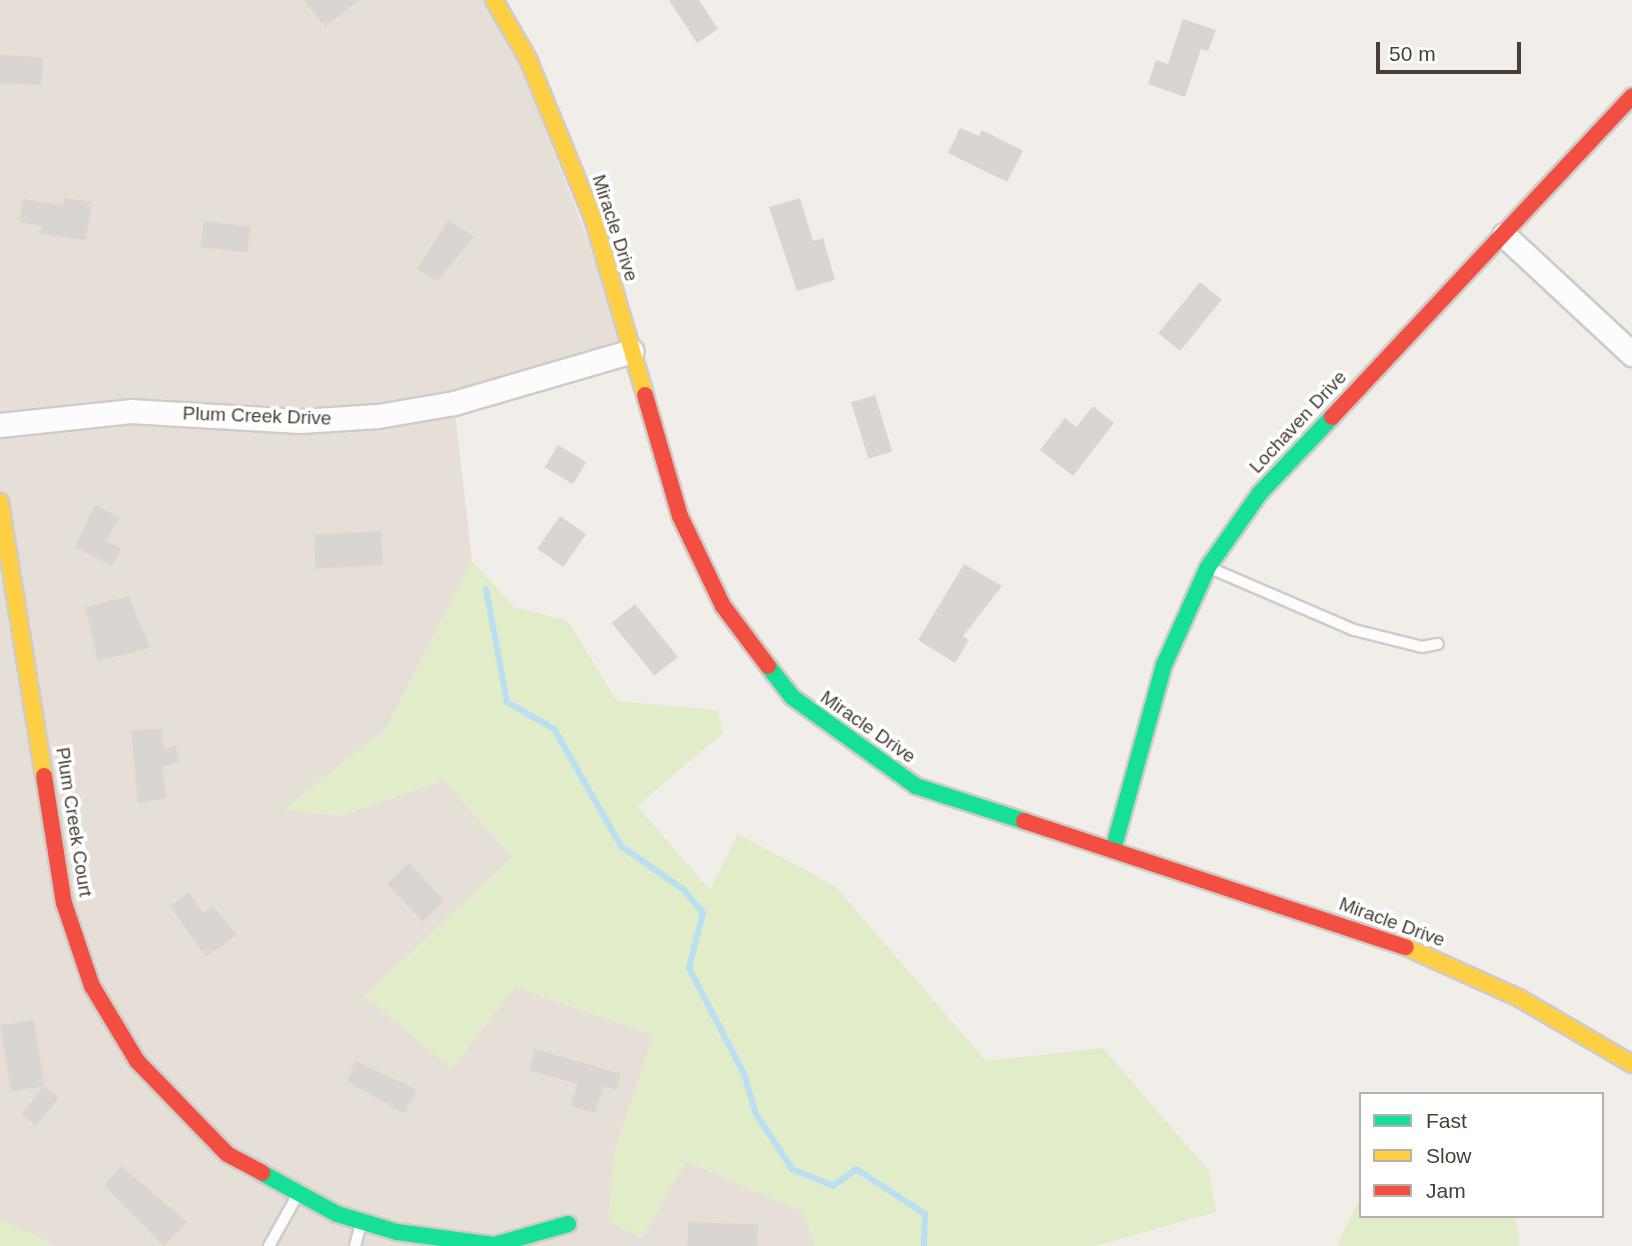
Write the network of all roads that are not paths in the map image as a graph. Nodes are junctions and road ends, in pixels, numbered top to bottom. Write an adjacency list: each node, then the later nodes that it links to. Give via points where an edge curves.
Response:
1 (494, 0): 4 (street, Miracle Drive, via 528,59 593,218)
2 (1632, 96): 3 (street, Lochaven Drive)
3 (1504, 235): 5 (street); 8 (street, Lochaven Drive, via 1260,493)
4 (632, 351): 6 (street, Plum Creek Drive, via 453,403 378,416 300,421 130,411); 10 (street, Miracle Drive, via 701,564 756,655 792,697 916,786)
5 (1632, 354)
6 (0, 425)
7 (0, 502): 12 (street, Plum Creek Court, via 64,903 92,986 137,1061 180,1112 227,1154)
8 (1208, 567): 9 (lane, via 1354,630 1422,648); 10 (street, Lochaven Drive, via 1164,665)
9 (1438, 644)
10 (1113, 849): 11 (street, Miracle Drive, via 1410,948 1519,998)
11 (1632, 1064)
12 (297, 1196): 13 (street, Plum Creek Court); 15 (lane)
13 (362, 1222): 14 (street, Plum Creek Court, via 494,1245); 16 (lane)
14 (568, 1224)
15 (271, 1245)
16 (355, 1246)

